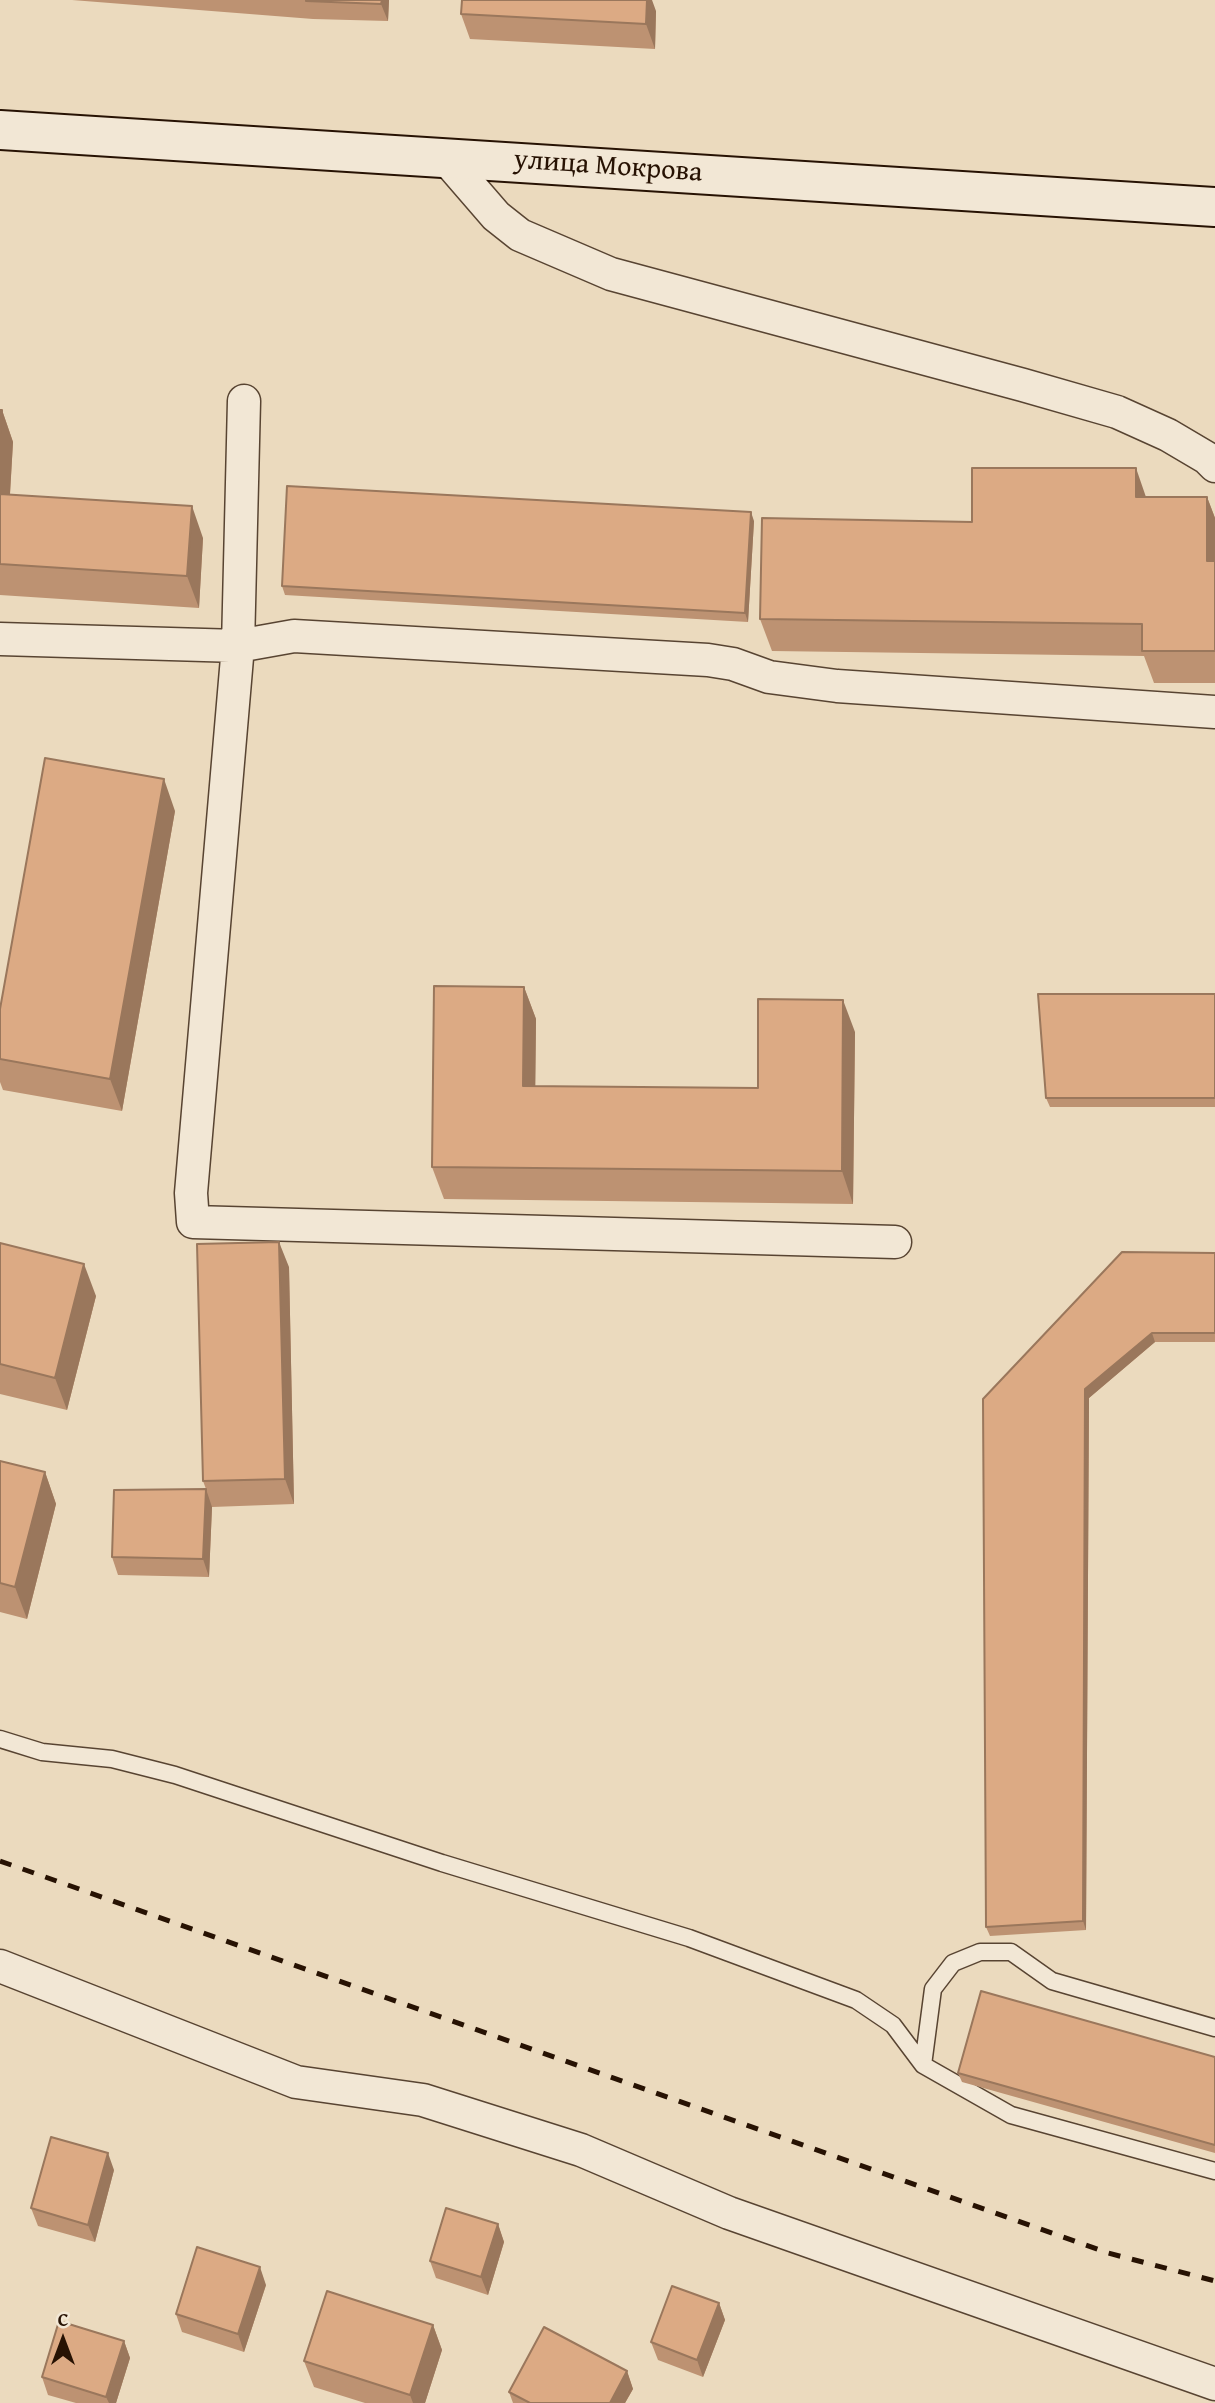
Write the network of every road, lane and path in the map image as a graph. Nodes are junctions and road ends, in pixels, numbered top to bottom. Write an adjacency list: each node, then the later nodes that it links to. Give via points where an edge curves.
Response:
1 (0, 130): 2 (main road, улица Мокрова)
2 (445, 157): 3 (main road, улица Мокрова); 5 (street, via 496,216 520,235 611,274 1117,412 1168,435)
3 (1215, 208)
4 (244, 401): 7 (street)
5 (1215, 466)
6 (0, 639): 7 (street)
7 (238, 646): 8 (street, via 294,636 708,660 769,677 837,685); 9 (street, via 191,1194 193,1222)
8 (1215, 712)
9 (895, 1242)
10 (0, 1739): 13 (lane, via 42,1752 112,1759 175,1774 442,1863 689,1938 856,2000 892,2025)
11 (0, 1966): 15 (street, via 296,2082 423,2100 581,2150 729,2213)
12 (1215, 2028): 13 (lane, via 1052,1981 1011,1952 980,1952 953,1963 933,1989)
13 (923, 2065): 14 (lane, via 1011,2115)
14 (1215, 2171)
15 (1215, 2385)

